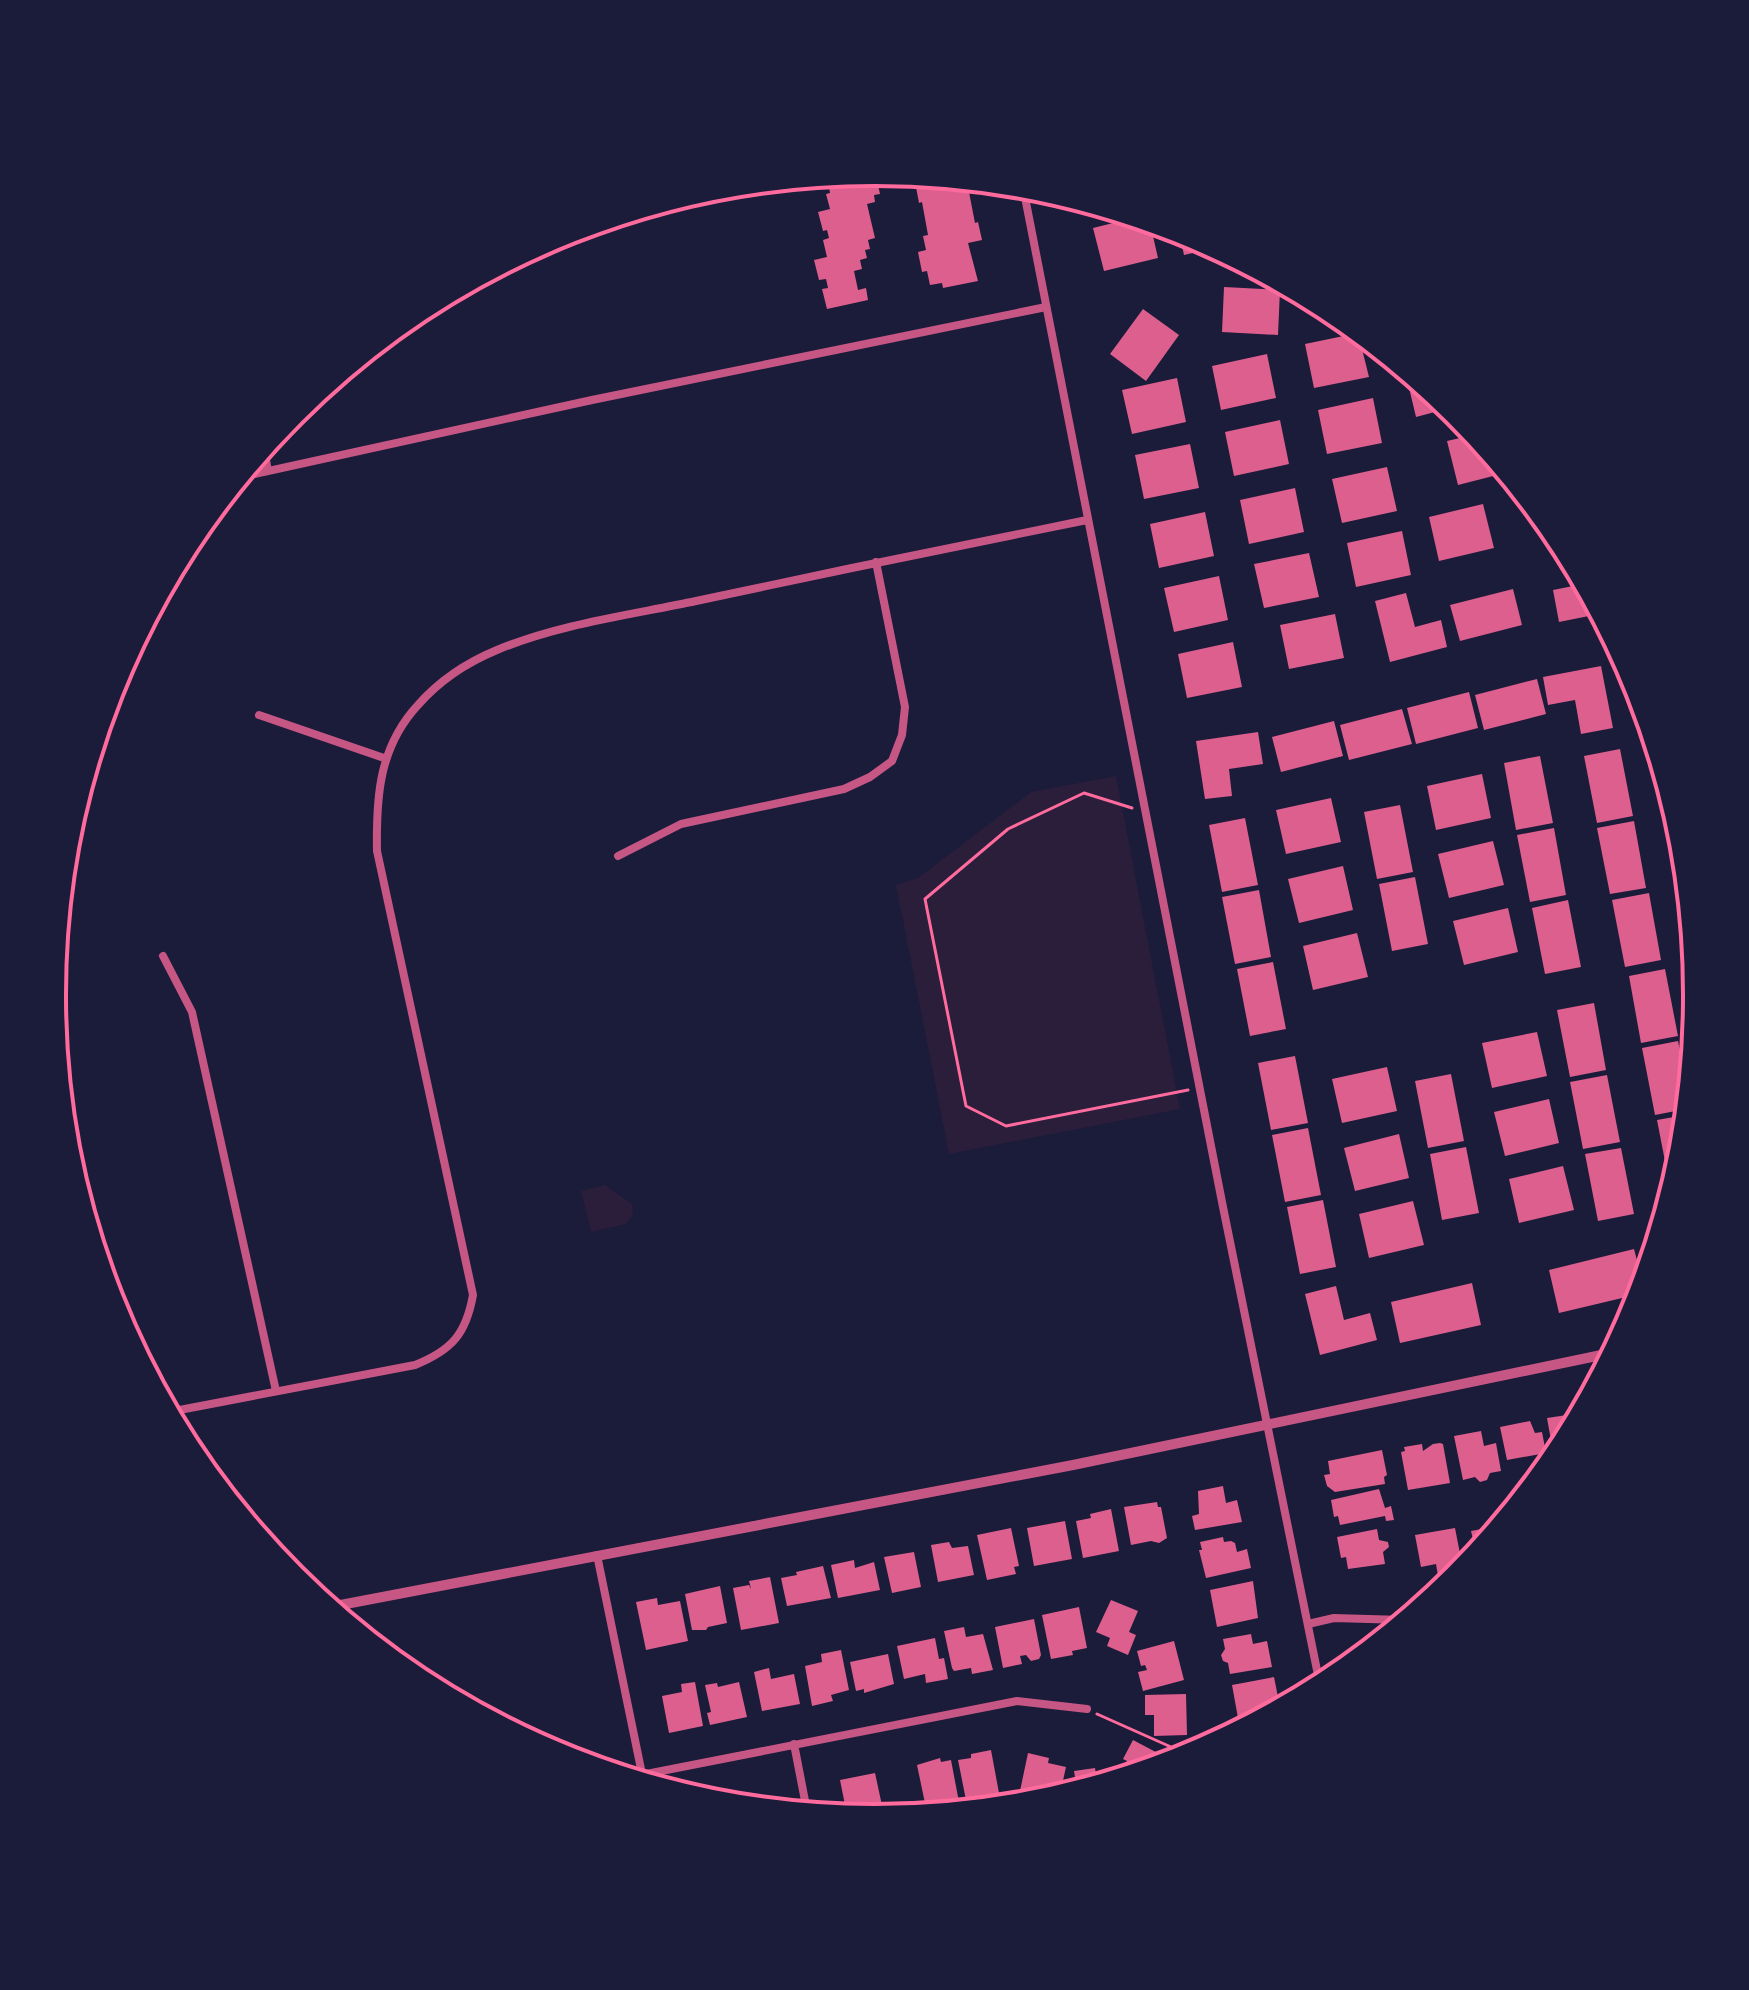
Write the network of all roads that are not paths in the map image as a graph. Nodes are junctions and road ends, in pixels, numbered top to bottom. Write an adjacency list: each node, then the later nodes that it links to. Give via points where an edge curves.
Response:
1 (1026, 201): 2 (street)
2 (1046, 307): 4 (street); 6 (street)
3 (266, 463): 4 (street)
4 (268, 471): 5 (street)
5 (258, 473)
6 (1087, 520): 7 (street); 15 (street)
7 (876, 562): 9 (street, via 528,638 493,651 463,667 418,705); 10 (street, via 905,707 892,761 844,789 681,824)
8 (259, 715): 9 (street)
9 (384, 758): 13 (street, via 377,851 473,1295 469,1318 457,1339 437,1356 415,1365)
10 (618, 856)
11 (163, 956): 13 (street, via 192,1012)
12 (1599, 1356): 15 (street)
13 (276, 1391): 14 (street)
14 (181, 1410)
15 (1266, 1426): 16 (street); 19 (street)
16 (597, 1555): 17 (street); 23 (street)
17 (343, 1604)
18 (1387, 1620): 19 (street, via 1334,1618)
19 (1308, 1624): 20 (street)
20 (1317, 1671)
21 (1087, 1709): 22 (street, via 1017,1701)
22 (794, 1744): 24 (street); 25 (street)
23 (641, 1769)
24 (652, 1772)
25 (805, 1800)

